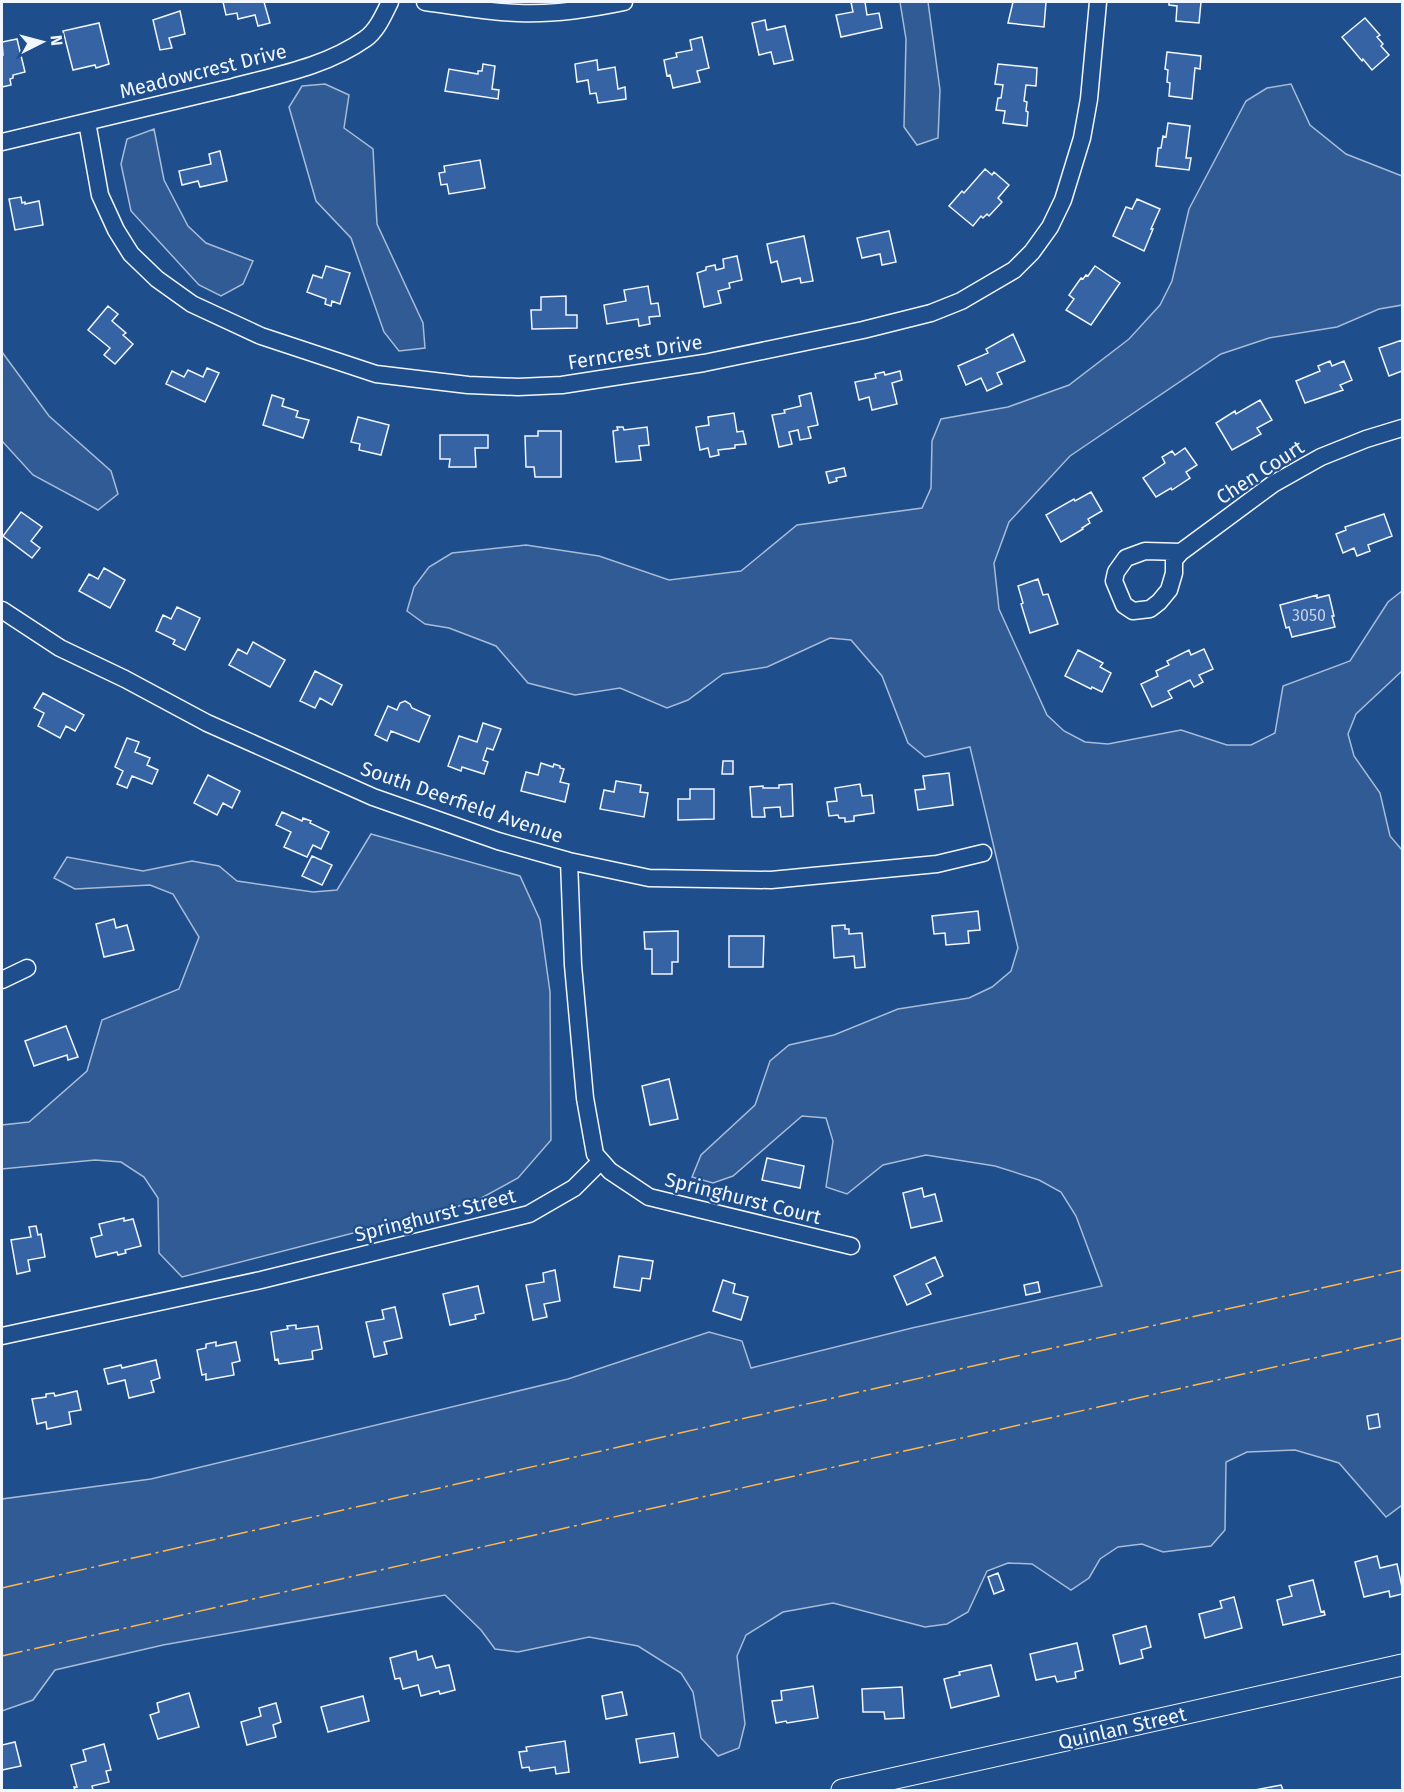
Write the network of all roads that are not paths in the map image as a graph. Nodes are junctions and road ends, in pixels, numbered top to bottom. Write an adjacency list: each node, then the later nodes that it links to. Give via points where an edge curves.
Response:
1 (390, 2): 5 (street, Meadowcrest Drive, via 366,38 335,57)
2 (425, 2): 3 (street, via 520,13)
3 (624, 2)
4 (1098, 2): 5 (street, Ferncrest Drive, via 1089,99 1063,200 1050,227 1014,270 961,301 931,313 704,363 562,385 468,385 376,374 261,336 192,304 131,255 116,230 100,195)
5 (87, 122): 6 (street, Meadowcrest Drive)
6 (2, 142)
7 (1402, 428): 8 (street, Chen Court, via 1321,457 1273,484)
8 (1181, 552)
9 (2, 610): 11 (street, South Deerfield Avenue, via 60,648 218,728 373,797 498,841)
10 (983, 853): 11 (street, South Deerfield Avenue, via 937,864 771,880 649,878)
11 (569, 861): 14 (street, via 573,965 585,1098 594,1154)
12 (27, 968): 13 (street)
13 (2, 980)
14 (601, 1161): 15 (street, Springhurst Court, via 649,1197); 16 (street, Springhurst Street, via 574,1188 529,1214 261,1280)
15 (852, 1246)
16 (2, 1336)
17 (1402, 1665): 18 (street, Quinlan Street)
18 (842, 1791)

